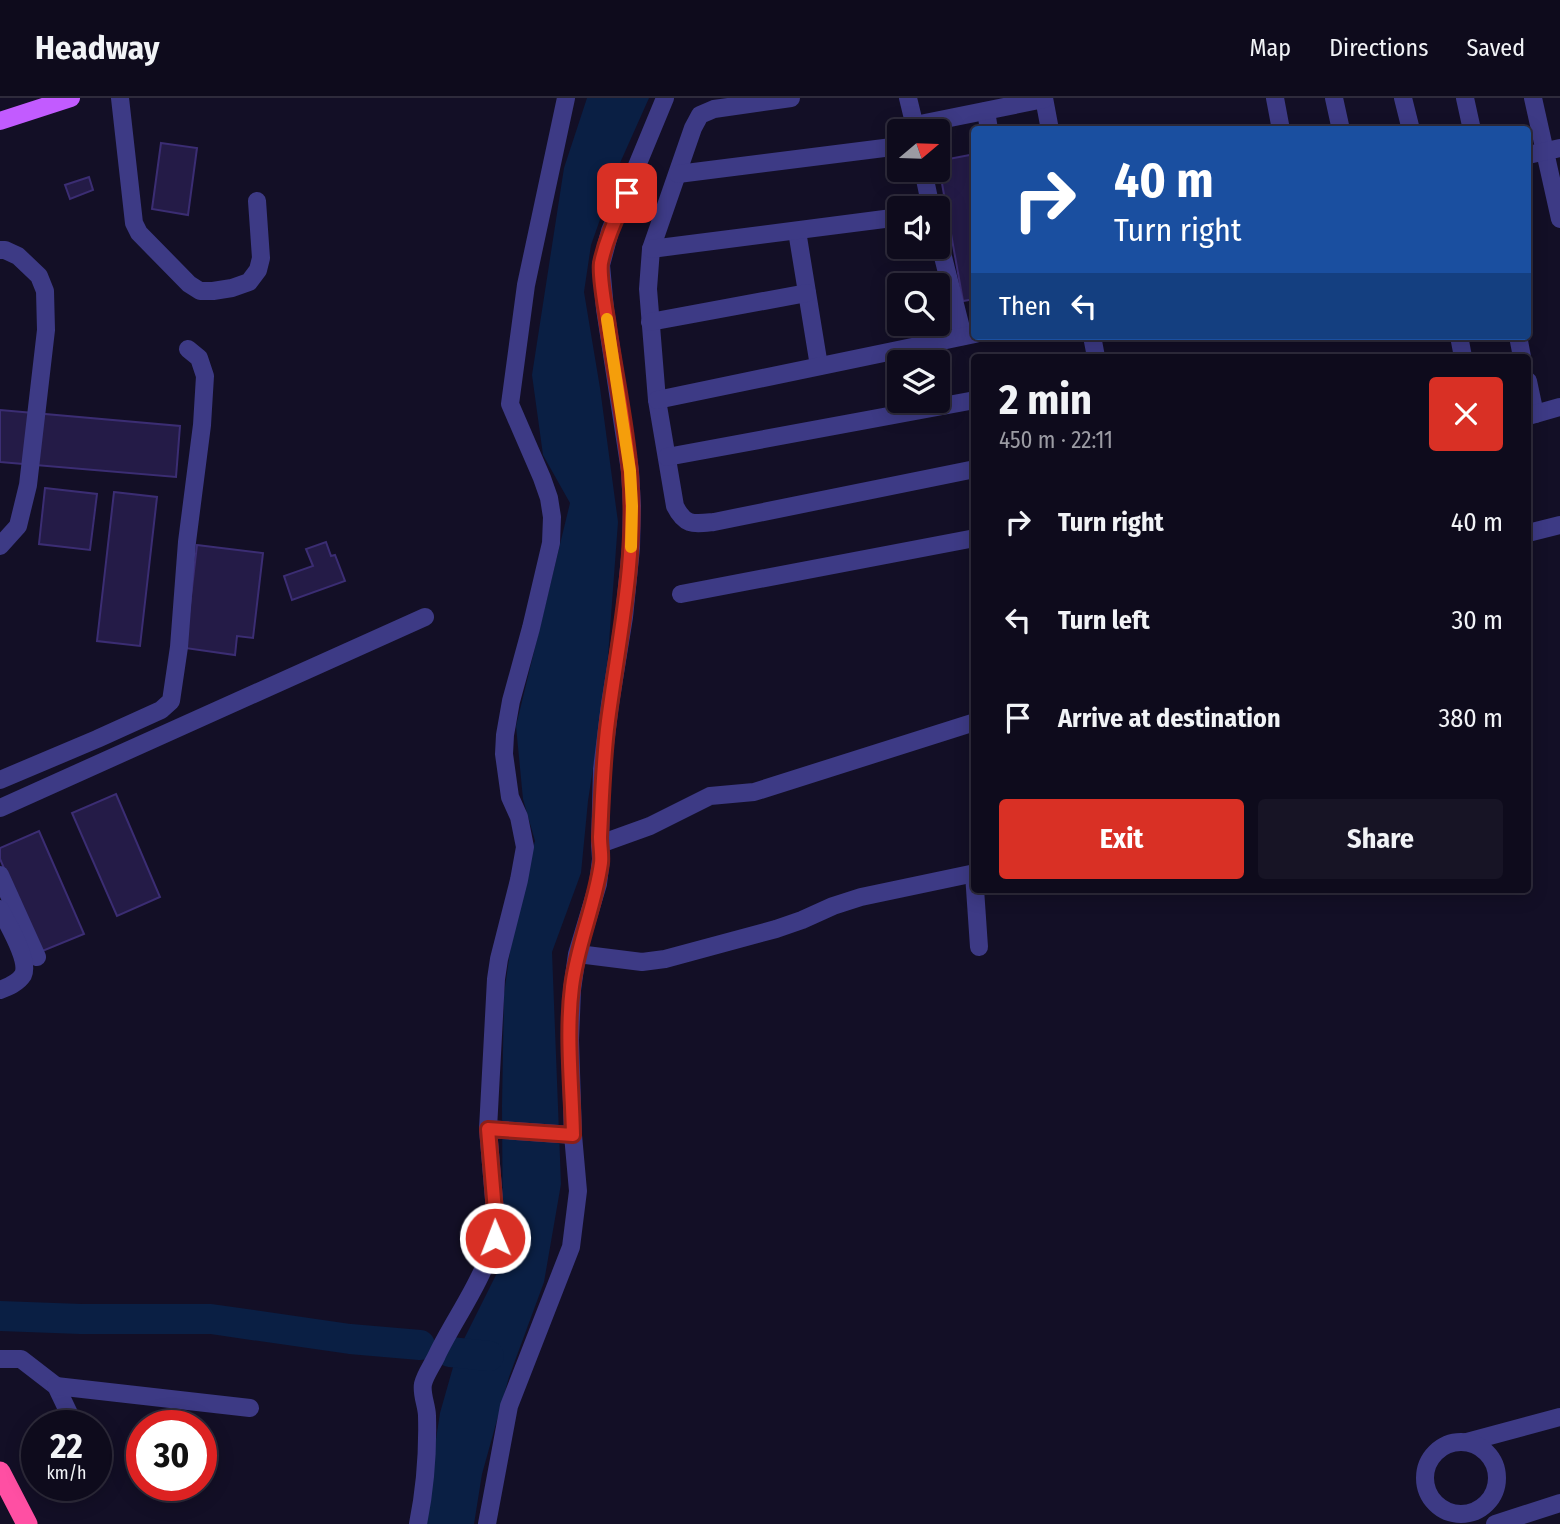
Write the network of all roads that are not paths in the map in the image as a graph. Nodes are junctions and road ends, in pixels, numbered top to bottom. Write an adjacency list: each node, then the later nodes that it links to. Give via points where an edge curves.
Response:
1 (71, 98): 16 (main road)
2 (120, 98): 26 (street, via 134,223 138,233 189,284 200,291 213,291 249,282 261,258)
3 (566, 98): 62 (street, via 526,285 510,404 542,478 552,517 551,543 505,735 510,797 525,847 496,979)
4 (665, 98): 53 (street, via 610,231 601,265 632,506 628,584 602,769)
5 (791, 98): 25 (street, via 700,115)
6 (908, 98): 14 (street)
7 (1275, 98): 19 (street)
8 (1334, 98): 20 (street)
9 (1403, 98): 21 (street)
10 (1465, 98): 22 (street)
11 (1533, 98): 24 (street)
12 (1044, 99): 13 (street); 18 (street)
13 (986, 111): 15 (street); 17 (street)
14 (914, 119)
15 (950, 120)
16 (0, 121)
17 (988, 126)
18 (1050, 126)
19 (1280, 126)
20 (1340, 126)
21 (1410, 126)
22 (1471, 126)
23 (887, 148): 25 (street)
24 (1544, 151): 28 (street)
25 (678, 174): 30 (street)
26 (257, 201)
27 (887, 219): 29 (street)
28 (1560, 219)
29 (797, 231): 30 (street); 33 (street)
30 (651, 249): 34 (street)
31 (0, 250): 47 (street, via 18,256 39,276 45,291 46,330 28,485 18,526)
32 (945, 259): 35 (street)
33 (807, 293): 34 (street); 37 (street)
34 (650, 322): 38 (street)
35 (969, 335): 37 (street)
36 (188, 349): 51 (street, via 199,358 205,376 171,701 97,739)
37 (819, 366): 38 (street)
38 (657, 400): 42 (street)
39 (971, 401): 42 (street)
40 (1560, 407): 41 (street)
41 (1531, 415)
42 (667, 457): 43 (street, via 675,506 689,523 729,520)
43 (971, 470)
44 (1560, 525): 45 (street)
45 (1531, 532)
46 (971, 539): 48 (street)
47 (0, 546)
48 (681, 594)
49 (425, 617): 52 (street)
50 (971, 723): 53 (street, via 754,792 710,796)
51 (0, 779)
52 (0, 808)
53 (600, 844): 59 (street, via 598,884)
54 (0, 875): 60 (street)
55 (971, 875): 59 (street, via 861,897 776,929 665,959 642,962)
56 (975, 893): 58 (street)
57 (0, 909): 61 (street, via 25,968 18,982)
58 (978, 947)
59 (578, 954): 63 (street, via 572,990)
60 (37, 957)
61 (0, 990)
62 (494, 1130): 63 (street); 75 (street, via 495,1238 423,1385 426,1443)
63 (567, 1135): 76 (street, via 578,1191 571,1247 509,1406)
64 (0, 1359): 65 (street, via 21,1359)
65 (55, 1386): 66 (street); 67 (street)
66 (250, 1408)
67 (67, 1410)
68 (1560, 1417): 69 (street)
69 (1467, 1442): 71 (street, via 1481,1447 1497,1471); 71 (street, via 1439,1449 1430,1460 1425,1474 1430,1497 1448,1512 1460,1514 1472,1513)
70 (0, 1472): 74 (highway)
71 (1491, 1499): 73 (street)
72 (1560, 1503): 73 (street)
73 (1518, 1517): 77 (street)
74 (27, 1524)
75 (418, 1524)
76 (487, 1524)
77 (1495, 1524)

